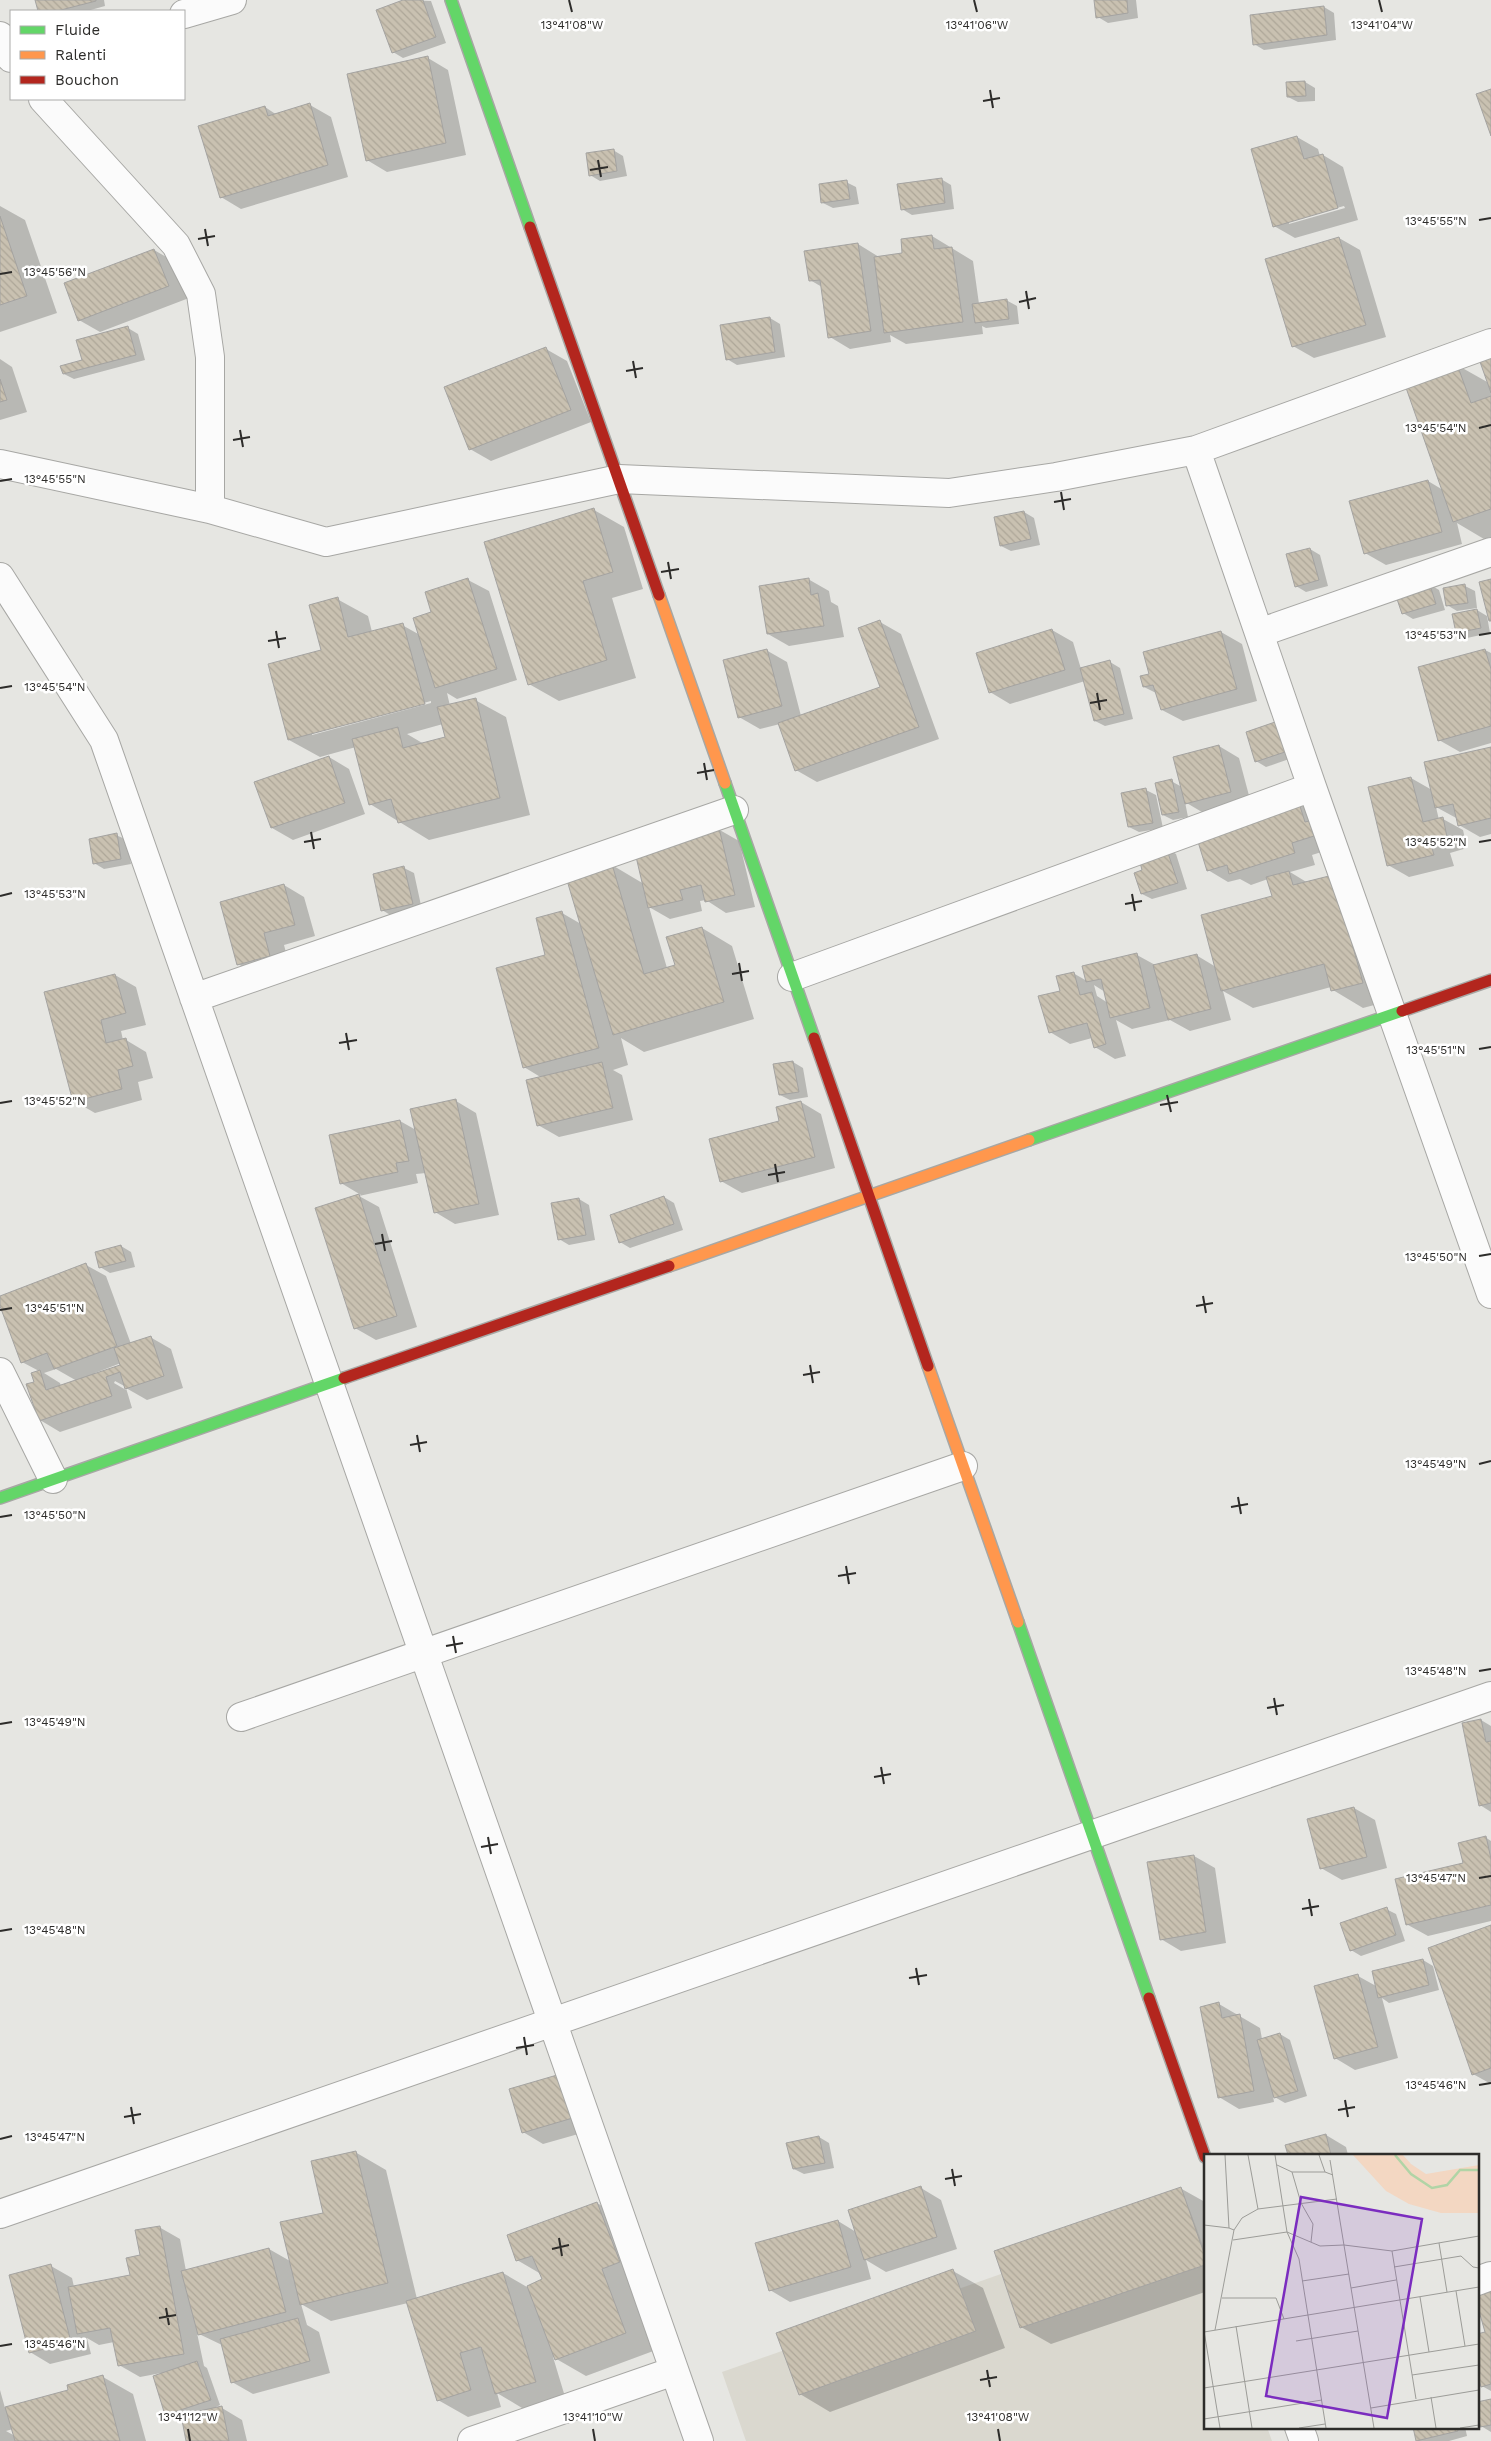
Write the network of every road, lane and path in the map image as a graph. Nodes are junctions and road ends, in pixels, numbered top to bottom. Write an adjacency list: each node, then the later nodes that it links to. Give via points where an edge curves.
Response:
1 (232, 0): 3 (street)
2 (451, 0): 10 (street)
3 (185, 14)
4 (0, 36): 5 (street)
5 (10, 56)
6 (43, 100): 11 (street, via 176,246 201,294 210,357)
7 (1491, 343): 8 (street)
8 (1196, 450): 10 (street, via 1056,477 949,493); 14 (street)
9 (0, 464): 11 (street)
10 (618, 479): 11 (street, via 326,542); 16 (street)
11 (210, 509)
12 (1491, 552): 14 (street)
13 (0, 577): 19 (street, via 104,740)
14 (1260, 633): 15 (street)
15 (1312, 788): 17 (street); 20 (street)
16 (734, 810): 17 (street); 19 (street)
17 (792, 977): 21 (street)
18 (1491, 980): 20 (street)
19 (194, 998): 24 (street)
20 (1393, 1014): 21 (street); 22 (street)
21 (869, 1196): 24 (street); 25 (street)
22 (1491, 1294)
23 (0, 1372): 26 (street)
24 (329, 1384): 26 (street); 28 (street)
25 (963, 1466): 28 (street); 31 (street)
26 (53, 1479): 27 (street)
27 (0, 1498)
28 (423, 1654): 30 (street); 32 (street)
29 (1491, 1696): 31 (street)
30 (241, 1717)
31 (1092, 1835): 32 (street); 33 (street)
32 (552, 2022): 34 (street); 37 (street)
33 (1204, 2154)
34 (0, 2214)
35 (1491, 2276): 36 (street)
36 (1478, 2281)
37 (674, 2371): 39 (street); 40 (street)
38 (1299, 2428): 41 (street)
39 (472, 2441)
40 (699, 2441)
41 (1304, 2441)

